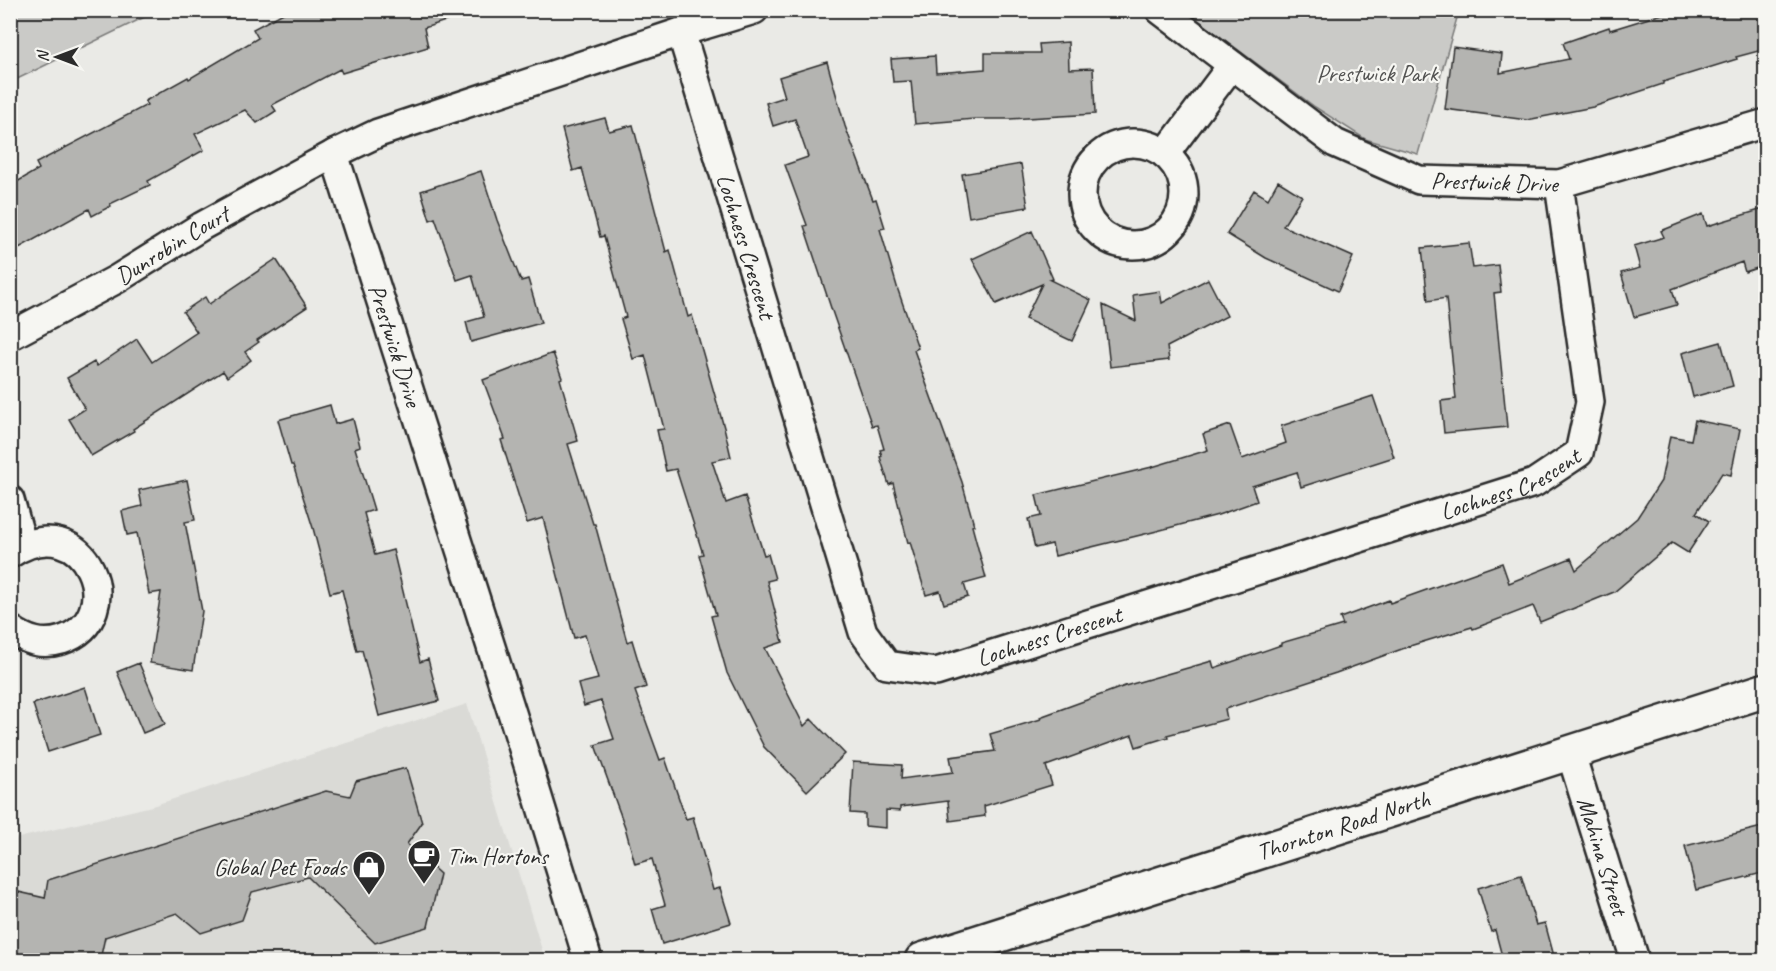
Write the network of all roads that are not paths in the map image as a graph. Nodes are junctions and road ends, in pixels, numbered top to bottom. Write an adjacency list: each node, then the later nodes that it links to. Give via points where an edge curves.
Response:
1 (754, 10): 3 (street)
2 (1160, 10): 4 (street, Prestwick Drive)
3 (681, 32): 6 (street, via 378,133); 8 (street, Lochness Crescent, via 863,632 887,665 936,672 1534,483 1579,453 1590,402)
4 (1232, 65): 7 (street); 8 (street, Prestwick Drive, via 1335,143 1419,180)
5 (1766, 123): 8 (street, Prestwick Drive)
6 (334, 154): 9 (street, Dunrobin Court); 15 (street, Prestwick Drive)
7 (1165, 154)
8 (1559, 184)
9 (10, 336)
10 (10, 500): 11 (street)
11 (17, 550): 12 (street, via 40,541 58,542 74,549 87,561 96,595 92,613 68,638 53,643 37,642)
12 (10, 629)
13 (1766, 690): 14 (main road, Thornton Road North)
14 (1570, 751): 16 (main road, Thornton Road North); 17 (street, Mahina Street)
15 (588, 960)
16 (922, 960)
17 (1635, 960)

